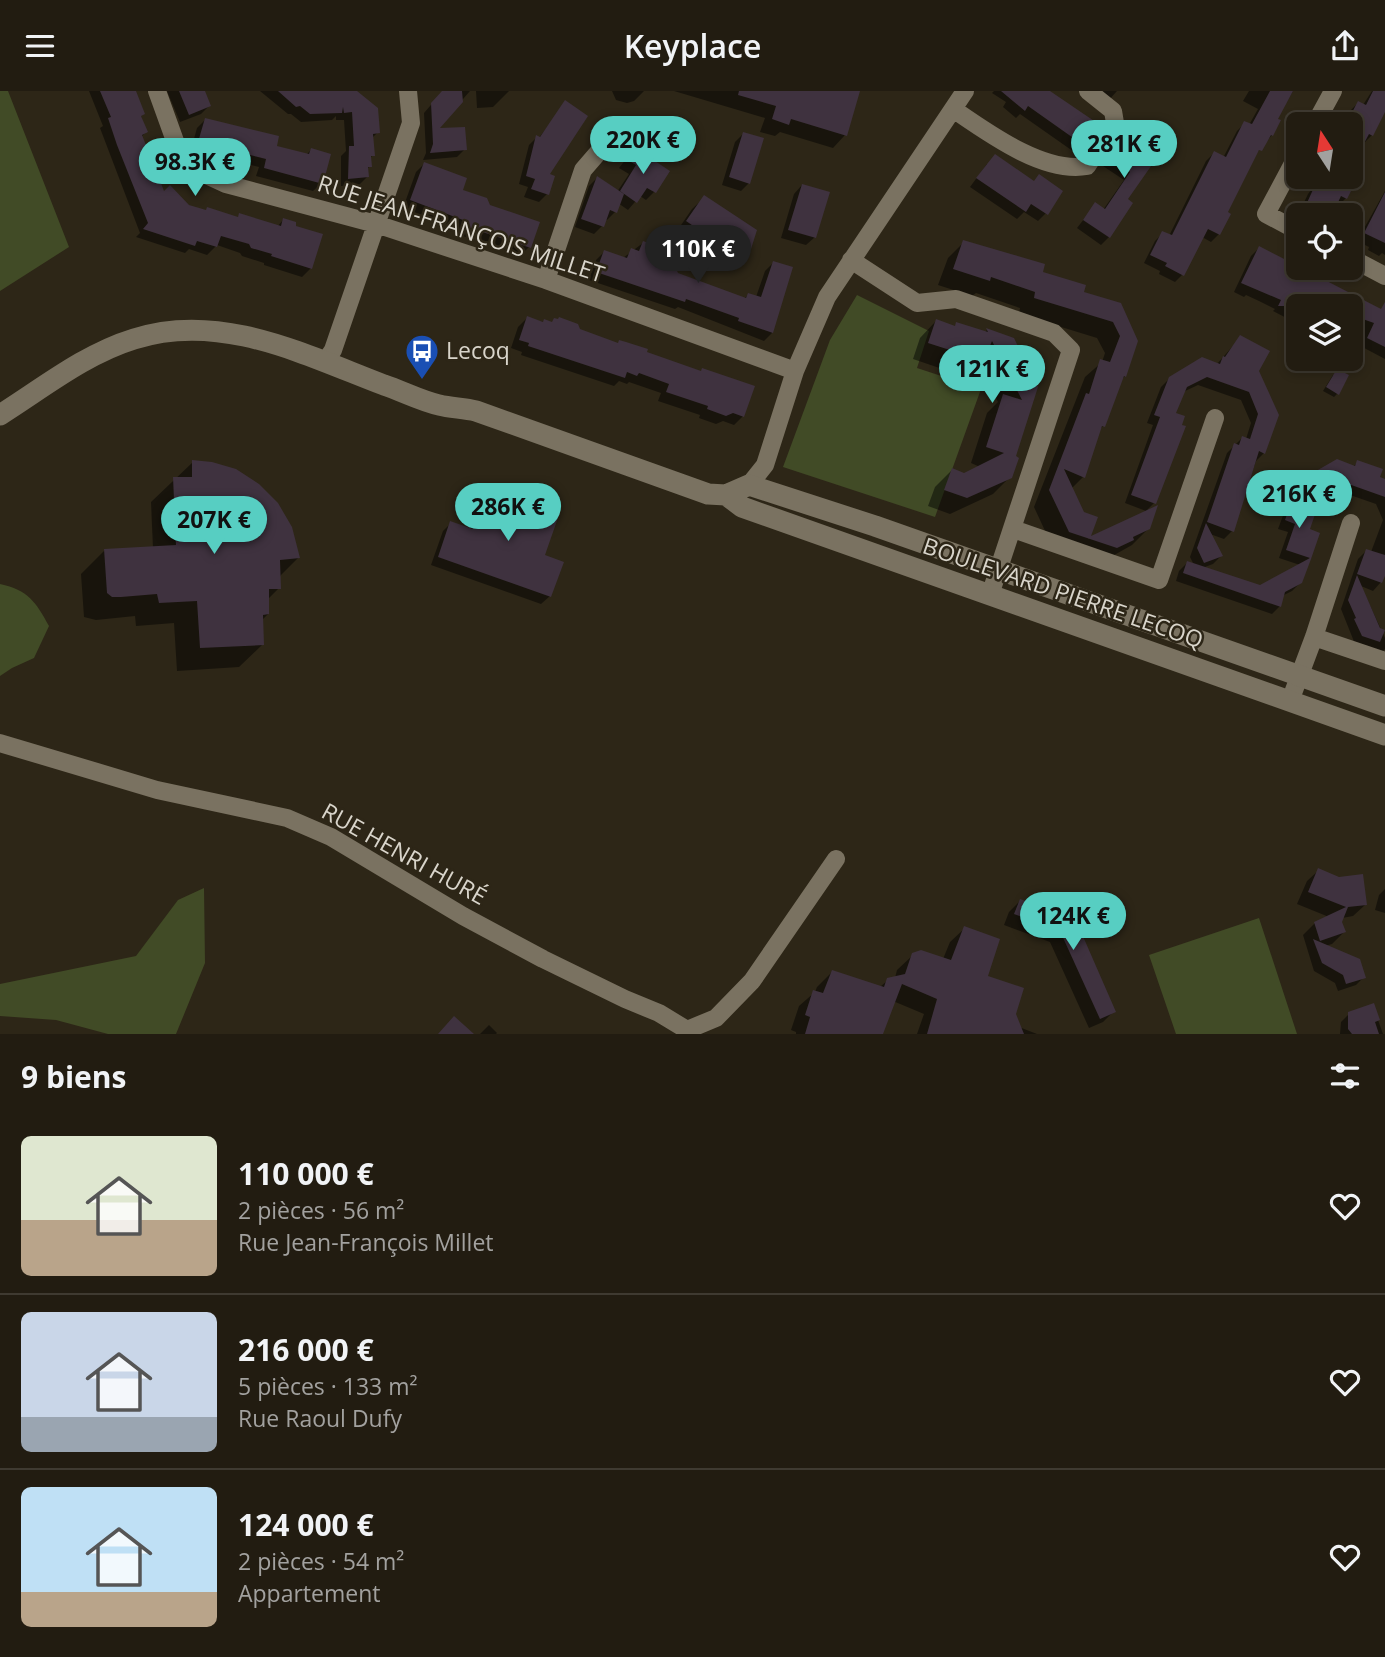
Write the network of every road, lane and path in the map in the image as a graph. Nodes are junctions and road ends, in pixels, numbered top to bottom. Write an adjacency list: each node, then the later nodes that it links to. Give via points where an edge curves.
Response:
1 (157, 91): 10 (street, RUE JEAN-FRANÇOIS MILLET, via 179,152 198,171 226,184)
2 (408, 91): 10 (street, via 411,123)
3 (965, 91): 6 (street)
4 (1088, 91): 6 (street, via 1113,111 1115,123 1087,166 1072,169 1002,142)
5 (1333, 91): 7 (street)
6 (953, 109): 12 (street)
7 (1322, 112)
8 (602, 148): 15 (street, via 583,170)
9 (1286, 177): 11 (street, via 1266,214)
10 (376, 224): 15 (street, RUE JEAN-FRANÇOIS MILLET); 16 (street)
11 (1286, 225)
12 (851, 260): 17 (street, via 827,297); 23 (street, via 918,303 957,299 1054,333 1071,350)
13 (1363, 264): 14 (street)
14 (1385, 275)
15 (546, 280): 17 (street, RUE JEAN-FRANÇOIS MILLET)
16 (325, 362): 18 (street, BOULEVARD PIERRE LECOQ, via 225,331 166,330 104,351); 21 (street, BOULEVARD PIERRE LECOQ, via 438,405 476,411 708,494)
17 (794, 371): 20 (street, via 765,465)
18 (0, 415)
19 (1215, 418): 23 (street, via 1159,580)
20 (749, 485): 21 (street); 24 (street, BOULEVARD PIERRE LECOQ)
21 (726, 495): 25 (street, BOULEVARD PIERRE LECOQ, via 742,507)
22 (1351, 523): 26 (street)
23 (1013, 529): 24 (street)
24 (997, 571): 25 (street); 28 (street, BOULEVARD PIERRE LECOQ)
25 (990, 595): 29 (street, BOULEVARD PIERRE LECOQ)
26 (1314, 637): 27 (street); 28 (street)
27 (1385, 661)
28 (1298, 676): 29 (street); 30 (street, BOULEVARD PIERRE LECOQ)
29 (1290, 701): 31 (street, BOULEVARD PIERRE LECOQ)
30 (1385, 706)
31 (1385, 736)
32 (0, 743): 34 (street, RUE HENRI HURÉ, via 157,790 287,818 320,832 555,965 659,1013)
33 (836, 859): 34 (street, via 752,981 716,1018)
34 (687, 1032)

